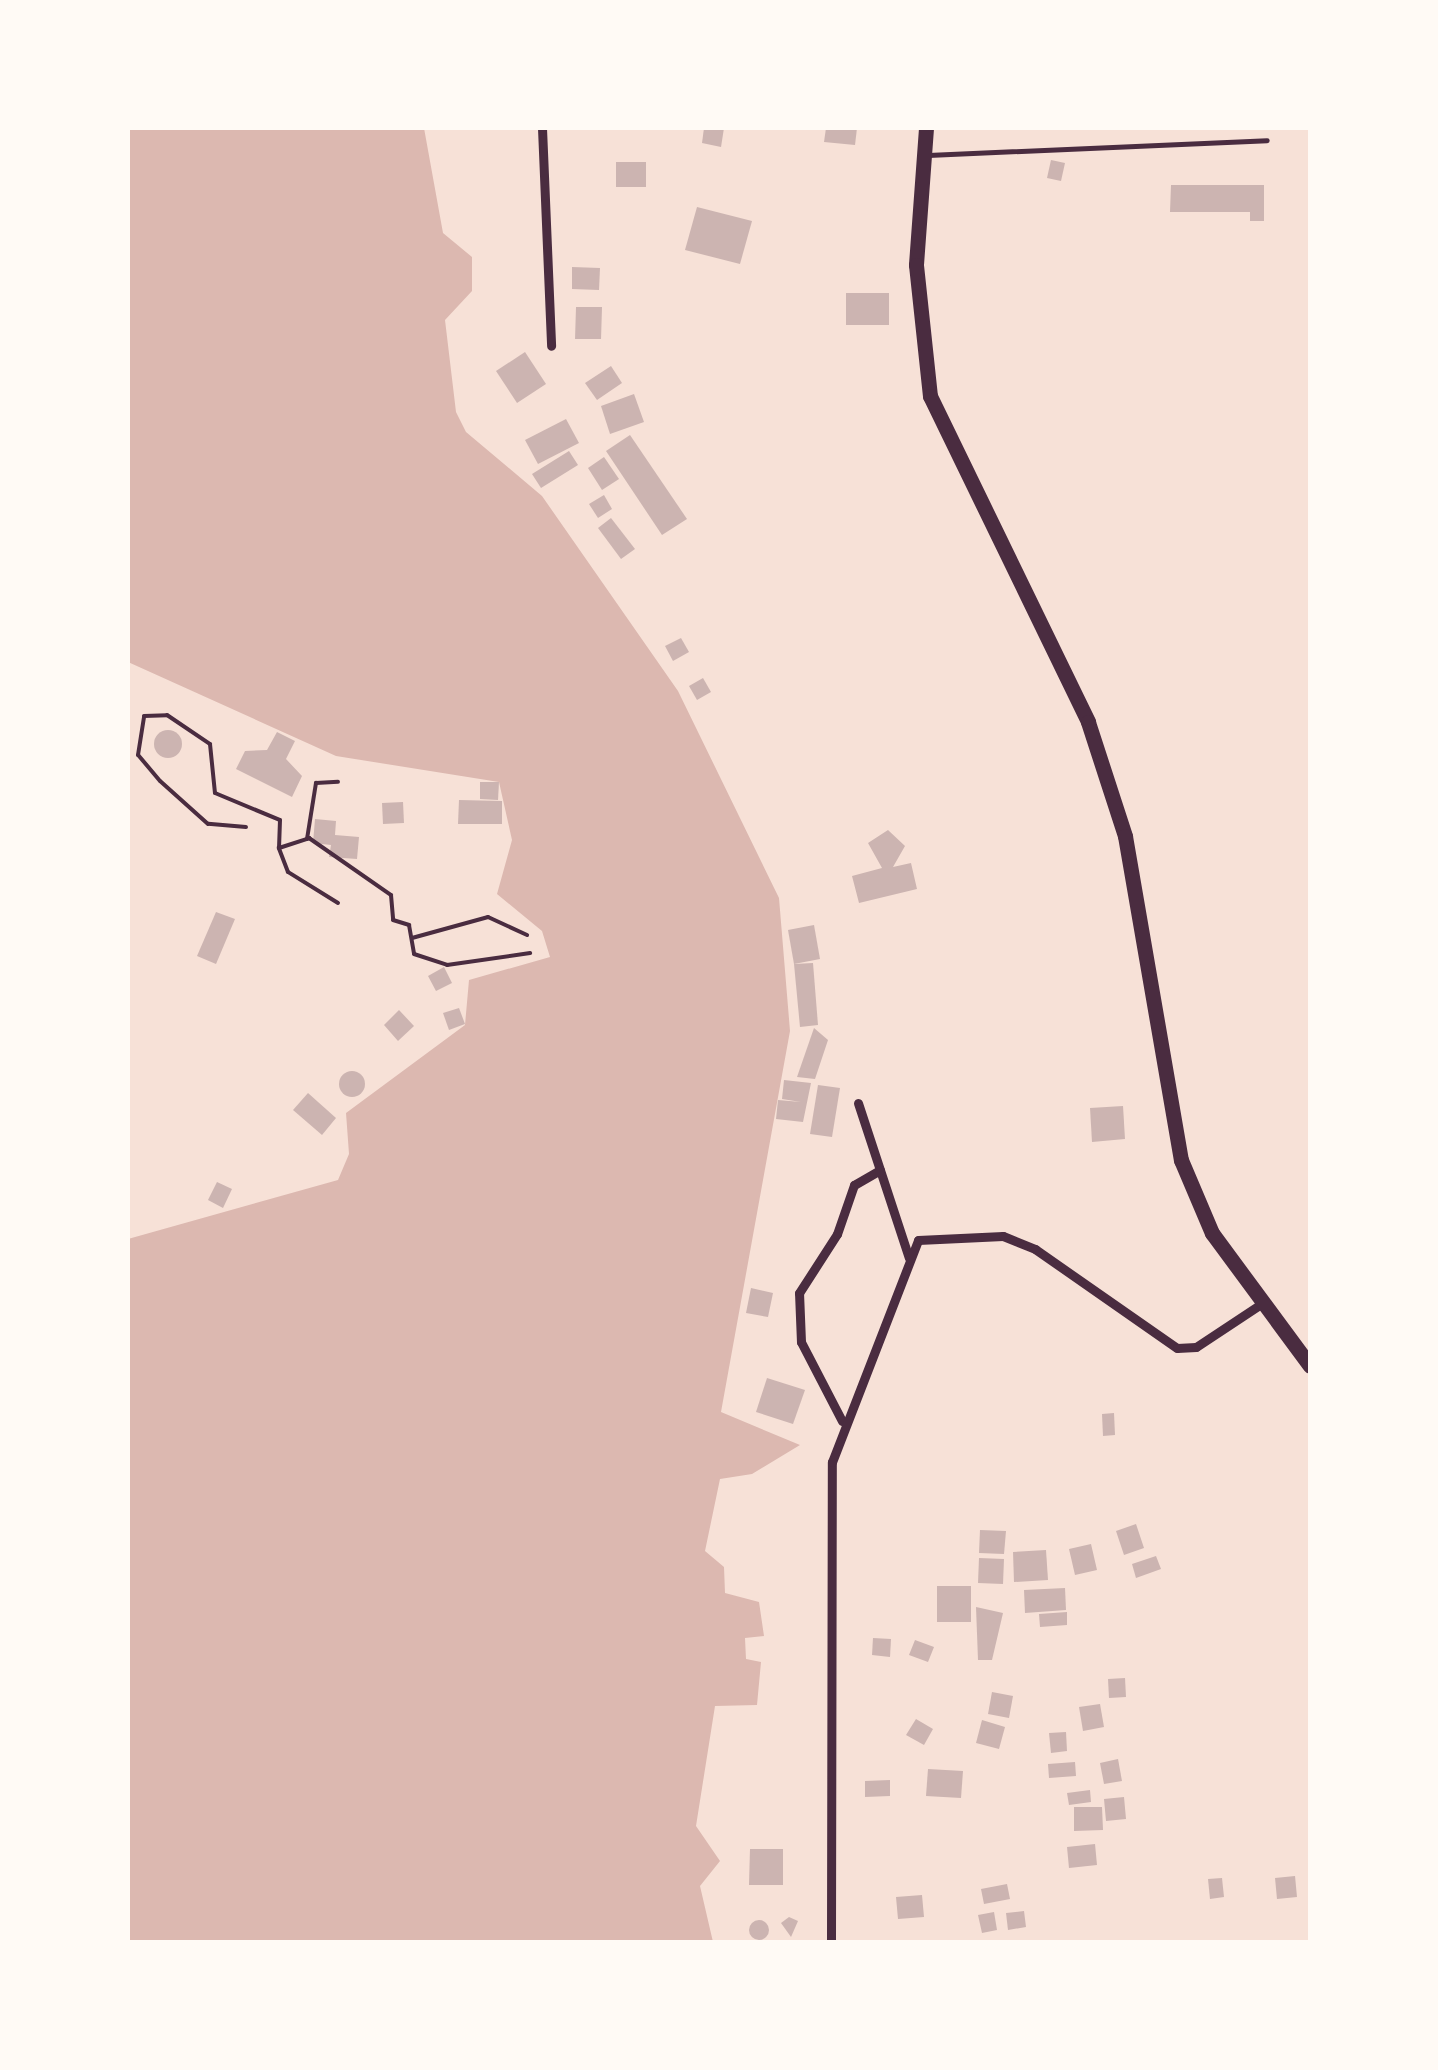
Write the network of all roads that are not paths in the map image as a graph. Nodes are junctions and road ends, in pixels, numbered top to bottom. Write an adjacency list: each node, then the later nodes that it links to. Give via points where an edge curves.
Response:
1 (542, 128): 5 (street)
2 (926, 128): 4 (main road)
3 (1267, 140): 4 (lane)
4 (925, 155): 9 (main road, via 916,265 930,396 1088,722 1125,836 1181,1160 1212,1233)
5 (550, 346)
6 (858, 1103): 7 (street)
7 (880, 1170): 8 (street); 11 (street, via 854,1185 837,1234 799,1293 801,1342)
8 (909, 1258): 9 (street, via 918,1240 938,1232 1003,1236 1177,1348 1196,1347); 11 (street)
9 (1264, 1302): 10 (main road)
10 (1310, 1366)
11 (842, 1421): 12 (street, via 827,1598)
12 (832, 1942)

